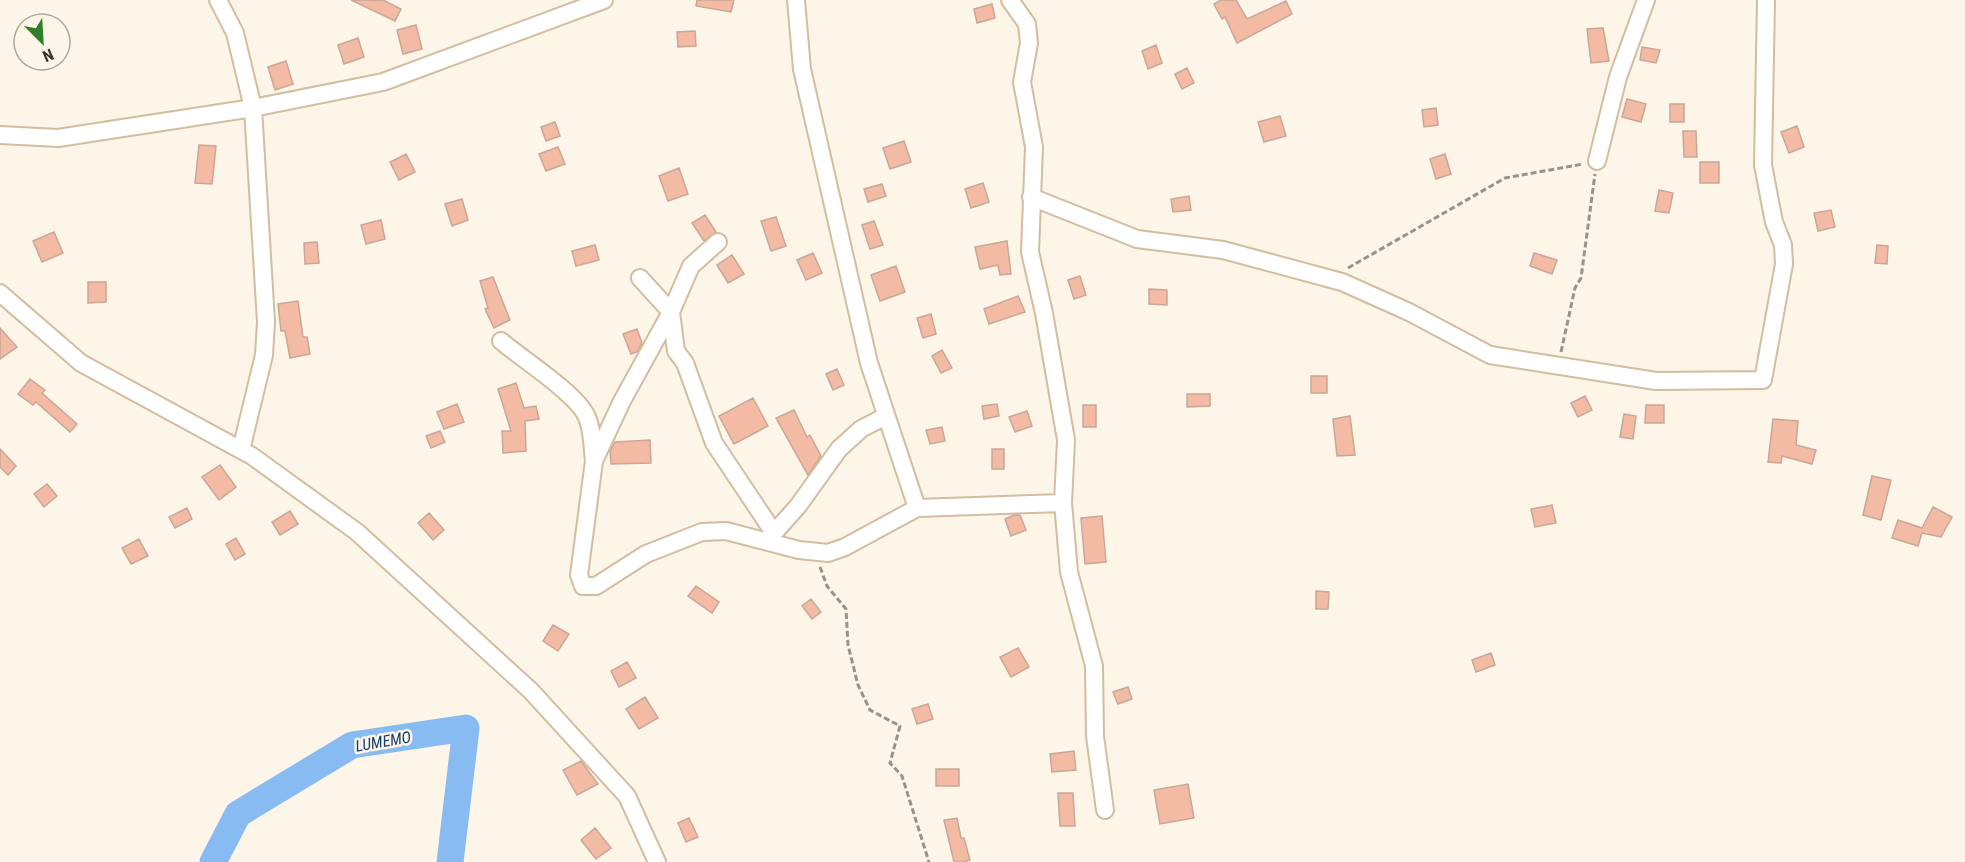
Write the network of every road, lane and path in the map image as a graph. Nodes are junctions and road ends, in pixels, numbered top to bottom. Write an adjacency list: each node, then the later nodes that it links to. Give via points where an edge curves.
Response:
1 (219, 0): 7 (street, via 235,33)
2 (604, 0): 7 (street, via 383,82)
3 (796, 0): 18 (street, via 802,69 869,363)
4 (1010, 0): 10 (street, via 1027,24 1029,43 1022,82 1034,147)
5 (1646, 0): 9 (street, via 1618,77)
6 (1766, 0): 17 (street, via 1763,165 1784,264 1763,380 1656,381)
7 (253, 108): 8 (street, via 58,138); 19 (street, via 266,322 264,355)
8 (0, 135)
9 (1597, 161): 13 (path, via 1505,178 1349,266); 17 (path, via 1581,278 1575,288)
10 (1030, 197): 13 (street, via 1137,239 1223,250); 21 (street, via 1030,252 1066,440)
11 (718, 242): 15 (street, via 691,266)
12 (640, 278): 15 (street)
13 (1342, 282): 17 (street, via 1409,312 1490,356)
14 (0, 293): 19 (street, via 81,363)
15 (671, 312): 20 (street); 23 (street, via 676,351 685,363 714,443)
16 (501, 341): 20 (street, via 566,392 586,414)
17 (1558, 366)
18 (886, 416): 22 (street); 23 (street, via 861,429 838,449)
19 (241, 450): 26 (street, via 357,532 531,691 627,796)
20 (594, 461): 23 (street, via 579,575 583,586 596,586 646,554 702,532)
21 (1063, 503): 22 (street); 25 (street, via 1069,572 1094,666 1095,736)
22 (917, 508): 24 (street, via 845,547 828,553)
23 (771, 537): 24 (street)
24 (814, 551): 27 (path, via 827,586 846,609 848,645 858,685 870,710 900,726 890,763 902,776)
25 (1105, 810)
26 (657, 862)
27 (929, 862)

